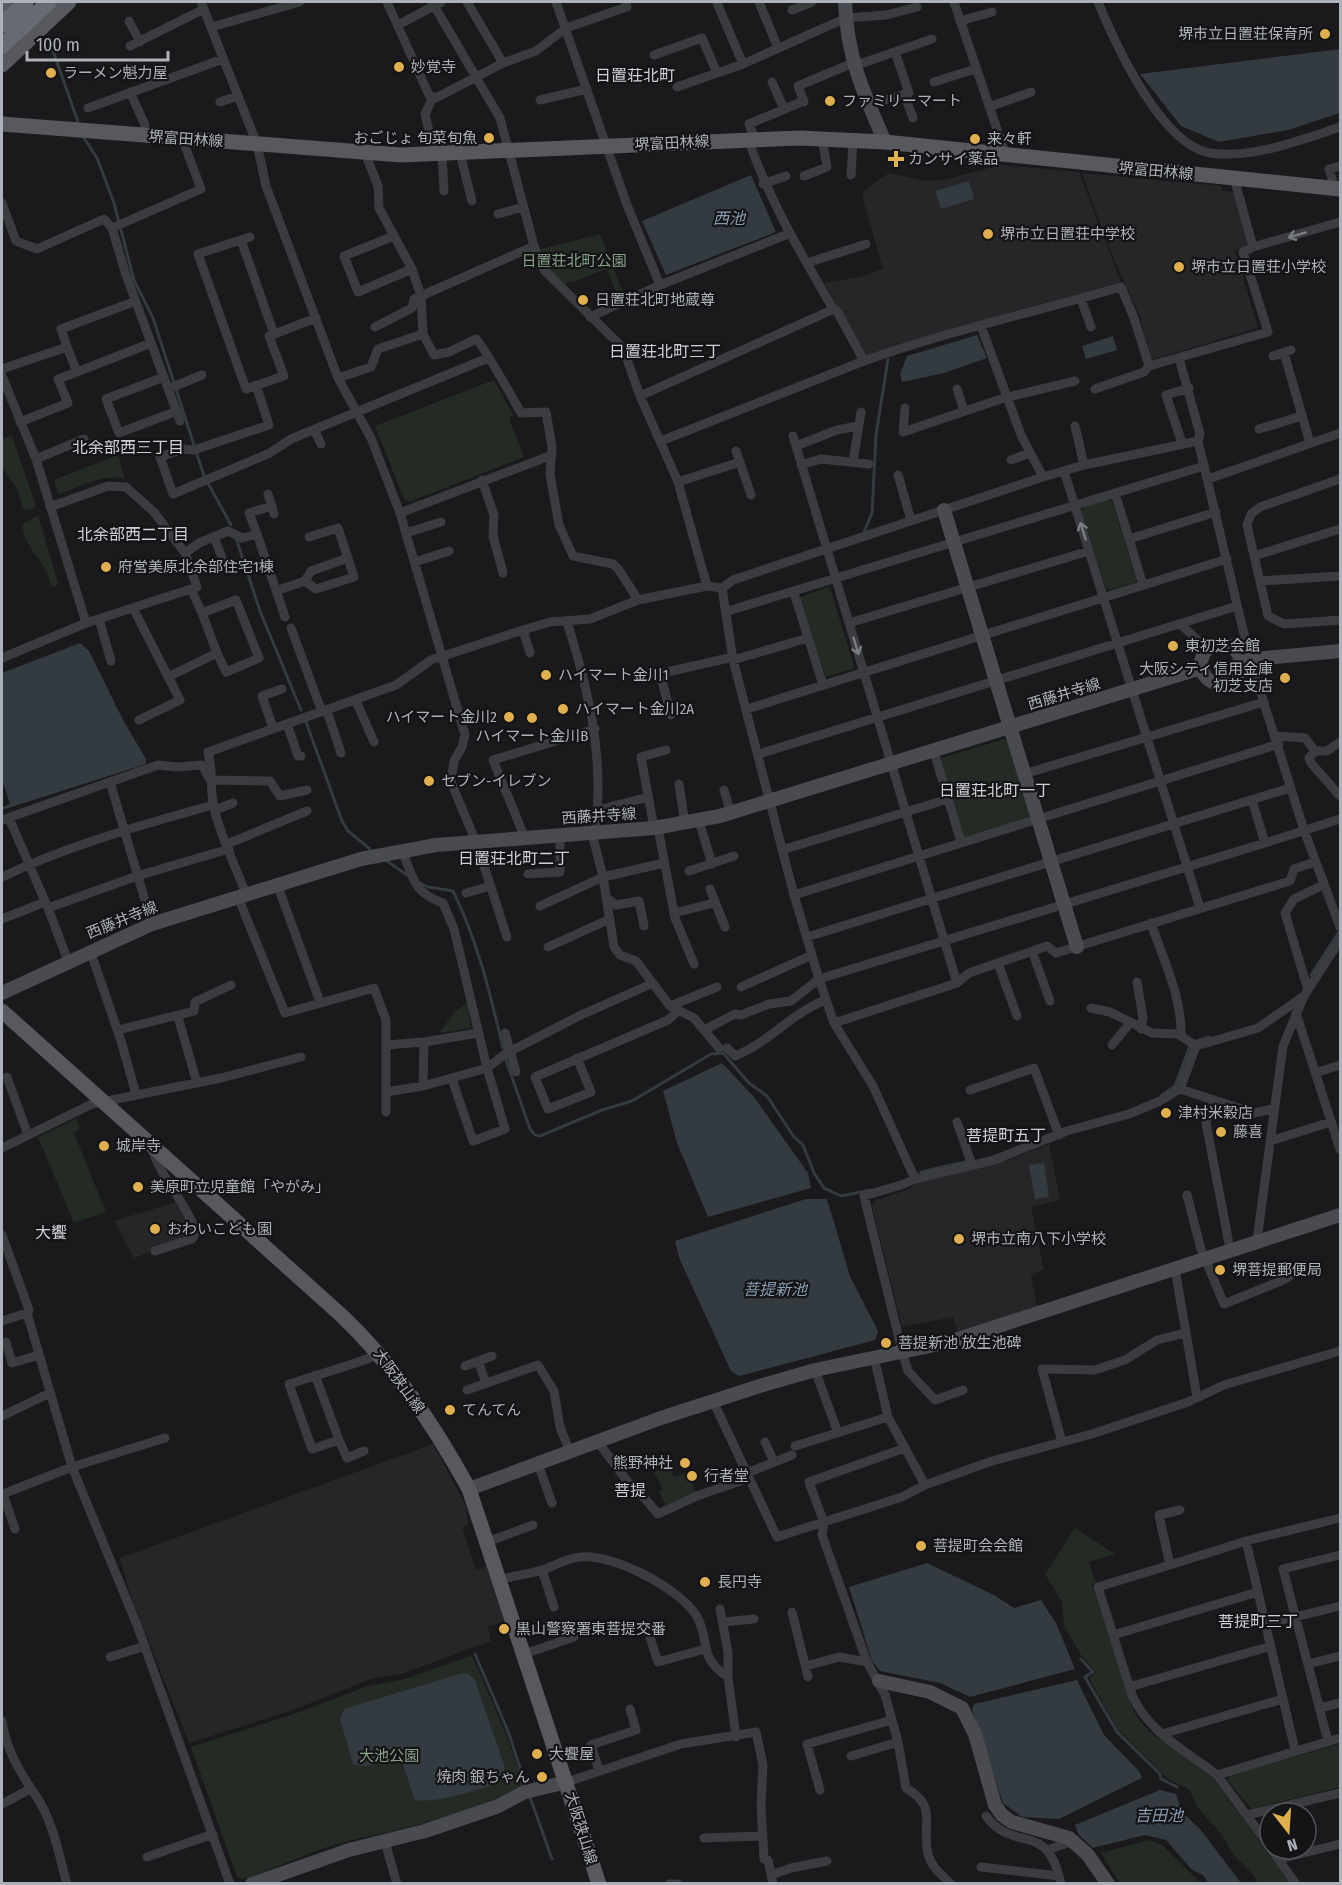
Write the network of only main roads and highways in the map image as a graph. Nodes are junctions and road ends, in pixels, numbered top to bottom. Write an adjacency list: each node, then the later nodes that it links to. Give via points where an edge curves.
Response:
1 (2, 2): 5 (main road)
2 (26, 2): 4 (highway)
3 (59, 4): 5 (main road); 6 (highway)
4 (2, 25)
5 (27, 40): 7 (main road)
6 (2, 46)
7 (2, 65)
8 (2, 124): 9 (main road, 堺富田林線, via 365,153 438,154 751,139 885,142)
9 (1338, 188)
10 (2, 1011): 11 (main road, 大阪狭山線, via 341,1315 380,1354 439,1437 469,1489)
11 (599, 1884)

